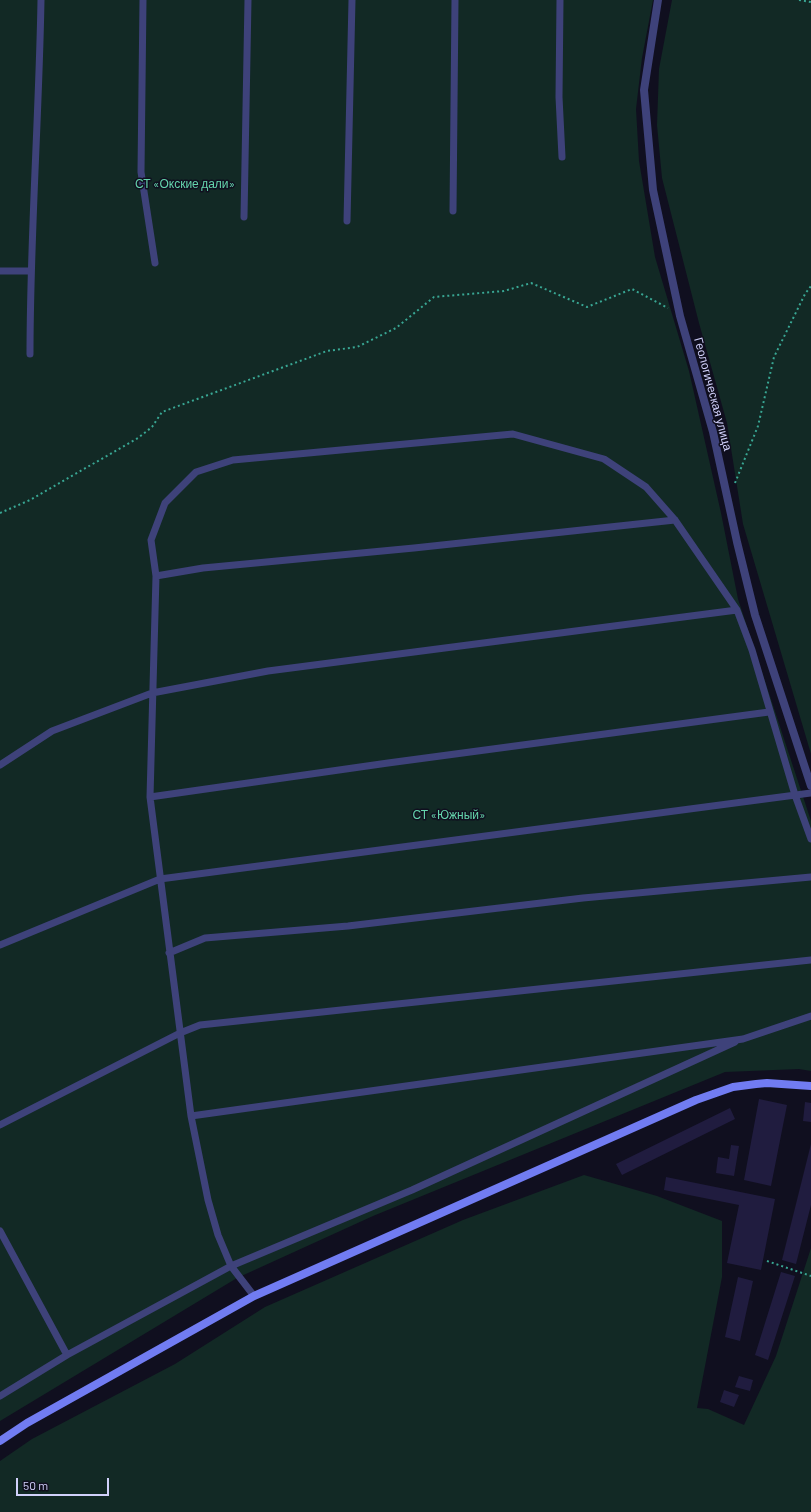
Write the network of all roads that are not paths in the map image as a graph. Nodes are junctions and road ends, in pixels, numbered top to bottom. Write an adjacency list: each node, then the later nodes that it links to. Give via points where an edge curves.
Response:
1 (41, 0): 14 (lane)
2 (143, 0): 12 (lane, via 141,172)
3 (248, 0): 10 (lane)
4 (352, 0): 11 (lane)
5 (455, 0): 9 (lane)
6 (560, 0): 8 (lane, via 559,98)
7 (658, 0): 22 (street, Геологическая улица, via 644,90 653,190 680,316 713,432 756,615)
8 (562, 157)
9 (453, 211)
10 (244, 216)
11 (347, 221)
12 (155, 263)
13 (0, 271): 14 (lane)
14 (30, 271): 15 (lane)
15 (30, 354)
16 (675, 520): 17 (lane, via 203,568); 17 (lane, via 646,488 604,459 513,434 234,460 196,472 165,503 151,540); 18 (lane)
17 (156, 576): 19 (lane)
18 (737, 610): 19 (lane, via 268,671); 20 (lane)
19 (152, 693): 21 (lane, via 52,730); 25 (lane)
20 (770, 712): 24 (lane); 25 (lane)
21 (0, 765)
22 (811, 786)
23 (811, 793): 24 (lane)
24 (795, 795): 26 (lane); 28 (lane)
25 (150, 797): 28 (lane)
26 (811, 839)
27 (811, 877): 30 (lane, via 583,898 348,926 205,938)
28 (160, 879): 29 (lane); 30 (lane)
29 (0, 945)
30 (169, 953): 33 (lane)
31 (811, 960): 33 (lane, via 200,1025)
32 (811, 1016): 34 (lane)
33 (180, 1033): 36 (lane); 37 (lane)
34 (743, 1039): 36 (lane); 39 (lane, via 412,1190)
35 (811, 1086): 40 (street, via 756,1084 732,1087 696,1100)
36 (191, 1116): 39 (lane, via 208,1200)
37 (0, 1125)
38 (0, 1231): 41 (lane)
39 (230, 1266): 40 (lane); 41 (lane)
40 (254, 1296): 43 (street, via 27,1423)
41 (67, 1355): 42 (lane)
42 (0, 1396)
43 (0, 1441)

